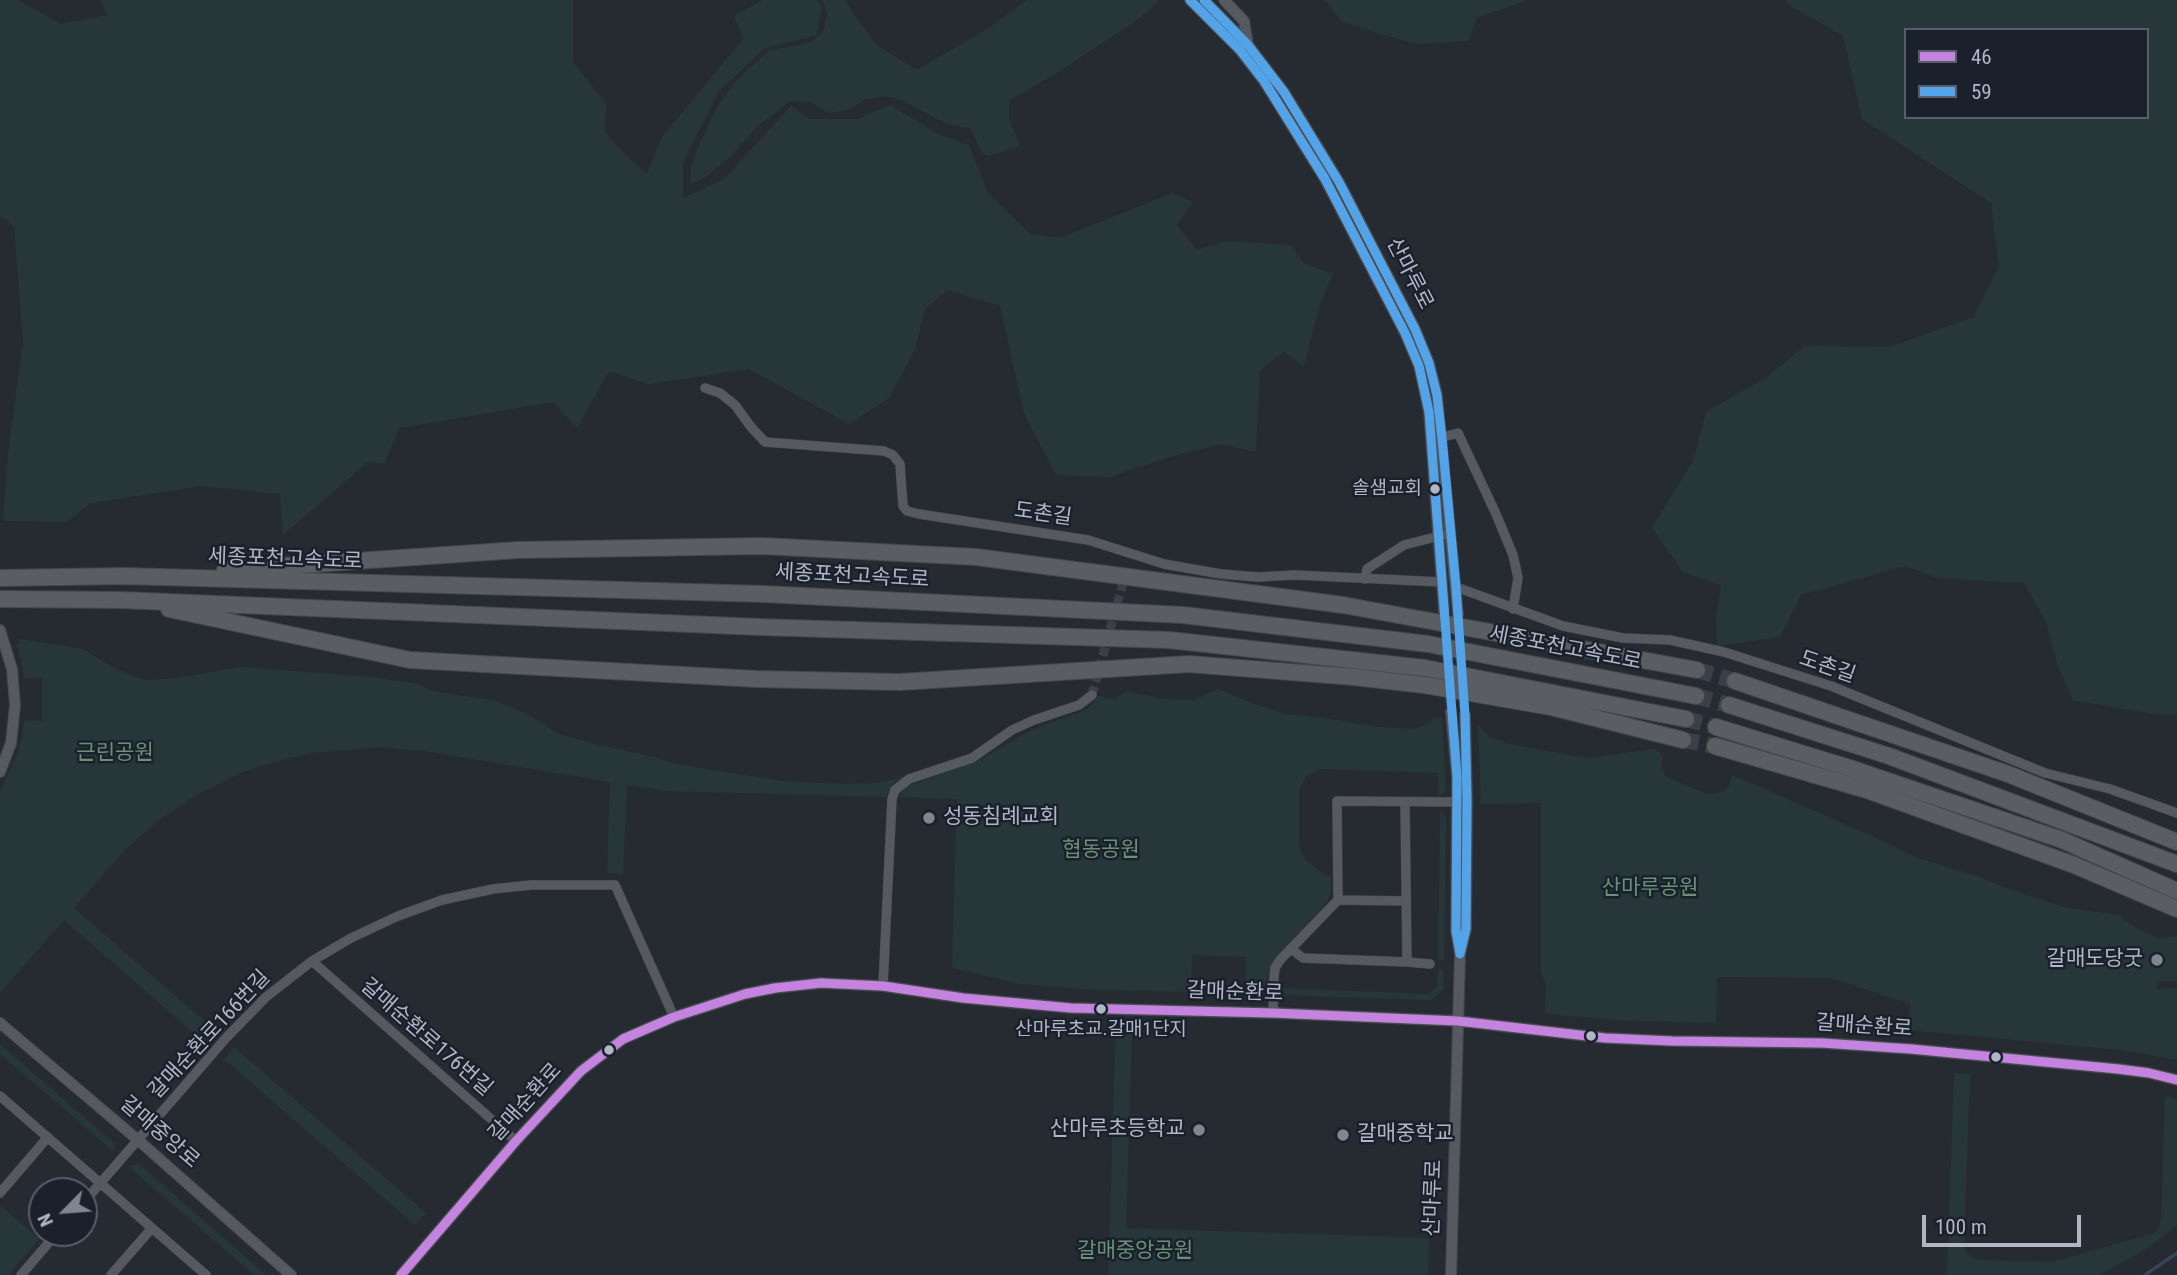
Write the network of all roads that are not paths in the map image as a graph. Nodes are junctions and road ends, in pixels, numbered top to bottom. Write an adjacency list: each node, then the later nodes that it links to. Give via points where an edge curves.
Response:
1 (1190, 0): 6 (street, 산마루로, via 1264,81 1325,179 1405,333 1419,366)
2 (1204, 0): 4 (street, 산마루로)
3 (1224, 0): 4 (street, via 1244,21)
4 (1248, 45): 6 (street, 산마루로, via 1284,92 1339,182 1415,328 1437,395)
5 (705, 388): 8 (street, 도촌길, via 735,405 765,442 893,455 900,464 903,506 908,511 1088,540)
6 (1436, 439): 7 (street, 산마루로); 17 (street, via 1458,433 1496,514 1518,578)
7 (1445, 534): 12 (street, via 1404,545 1367,569); 13 (street, 산마루로); 14 (street, 산마루로)
8 (1130, 553): 9 (street); 12 (street, 도촌길, via 1164,564 1258,577)
9 (1128, 565)
10 (124, 576): 11 (highway, 세종포천고속도로); 21 (highway, via 518,550 763,546 976,557 1343,605); 24 (highway, 세종포천고속도로, via 764,594 1183,615 1428,644)
11 (0, 578)
12 (1365, 579): 13 (street, 도촌길)
13 (1442, 582): 18 (street, 산마루로)
14 (1456, 587): 17 (street, 도촌길); 19 (street, 산마루로)
15 (0, 599): 16 (highway)
16 (122, 600): 28 (highway, via 1169,640 1425,668); 30 (highway, via 410,660 900,682 1189,664 1424,685 1551,707)
17 (1513, 609): 35 (street, 도촌길, via 1563,626 1724,652 1831,686 2045,773 2110,789)
18 (1444, 611)
19 (1458, 614)
20 (0, 630): 32 (street, via 12,669 15,705 11,743)
21 (1697, 670)
22 (1735, 681): 36 (highway, via 2008,774)
23 (1092, 695): 47 (street, via 1079,705 1012,730 972,758 909,779 895,790)
24 (1696, 695)
25 (1730, 705): 37 (highway, via 1889,756)
26 (1451, 712): 34 (street, 산마루로)
27 (1465, 715): 43 (street, 산마루로, via 1466,929)
28 (1686, 719)
29 (1716, 727): 38 (highway, via 2062,840)
30 (1682, 740)
31 (1715, 746): 41 (highway, via 1867,790 2074,865)
32 (0, 772)
33 (1405, 802): 34 (street); 39 (street, via 1337,800); 40 (street)
34 (1456, 802): 43 (street, 산마루로)
35 (2177, 813)
36 (2177, 842)
37 (2177, 864)
38 (2177, 891)
39 (1338, 900): 40 (street); 42 (street)
40 (1406, 901): 45 (street)
41 (2177, 909)
42 (1291, 949): 45 (street, via 1303,958); 48 (street, via 1275,968)
43 (1460, 954): 50 (street, 산마루로)
44 (312, 961): 49 (street, 갈매순환로166번길, via 363,932 442,901 531,885 615,885); 55 (street, 갈매순환로166번길, via 245,1018); 56 (street, 갈매순환로176번길)
45 (1407, 962): 46 (street)
46 (1430, 964)
47 (883, 986): 48 (street, 갈매순환로, via 1071,1008); 49 (street, 갈매순환로, via 821,983 775,988)
48 (1273, 1013): 50 (street, 갈매순환로)
49 (674, 1017): 56 (street, 갈매순환로, via 623,1039 581,1071)
50 (1458, 1021): 52 (street, 갈매순환로, via 1605,1038 1911,1049 2118,1069); 67 (street, 산마루로)
51 (0, 1023): 55 (street, 갈매중앙로)
52 (2177, 1080)
53 (0, 1096): 54 (street)
54 (48, 1137): 57 (street); 59 (street)
55 (138, 1140): 57 (street, 갈매순환로166번길); 65 (street, 갈매중앙로)
56 (516, 1141): 66 (street, 갈매순환로)
57 (101, 1183): 58 (street, 갈매순환로166번길); 60 (street)
58 (98, 1186)
59 (0, 1193)
60 (152, 1228): 63 (street); 64 (street)
61 (45, 1247): 62 (street)
62 (20, 1275)
63 (111, 1275)
64 (205, 1275)
65 (290, 1275)
66 (401, 1275)
67 (1451, 1275)

